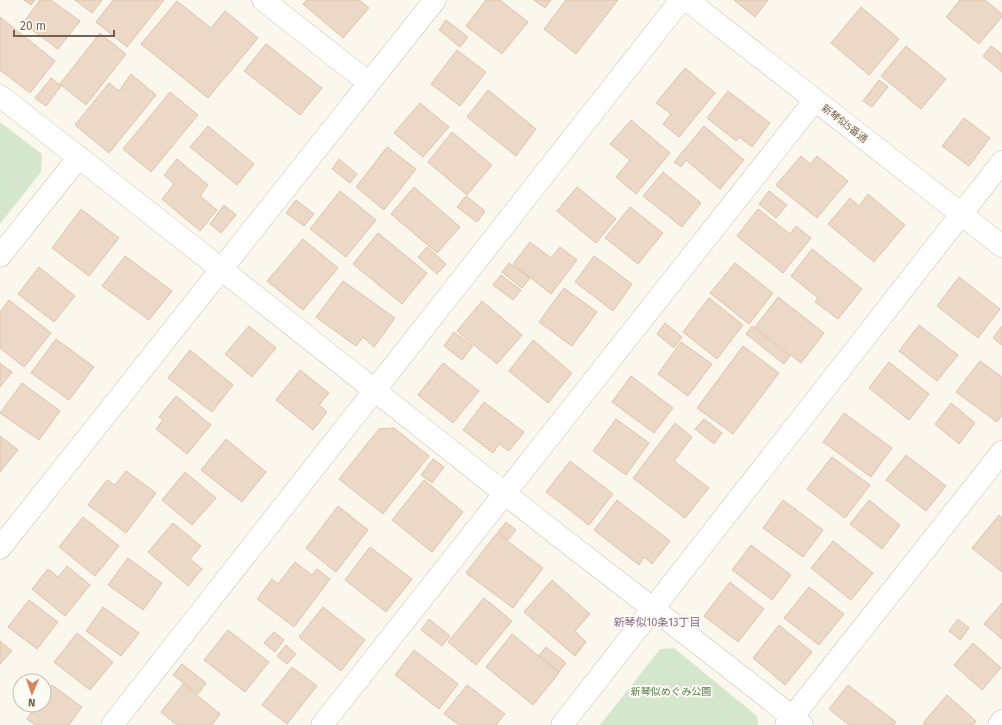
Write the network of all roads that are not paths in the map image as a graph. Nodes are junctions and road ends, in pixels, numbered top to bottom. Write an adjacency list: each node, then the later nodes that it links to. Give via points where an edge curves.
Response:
1 (263, 0): 5 (street)
2 (435, 0): 5 (street)
3 (681, 0): 14 (street)
4 (687, 0): 7 (street, 新琴似5番通)
5 (369, 83): 13 (street)
6 (0, 96): 8 (street)
7 (815, 100): 10 (street, 新琴似5番通); 16 (street)
8 (78, 157): 12 (street); 13 (street)
9 (1002, 162): 10 (street)
10 (962, 214): 11 (street, 新琴似5番通); 18 (street)
11 (1002, 246)
12 (0, 256)
13 (222, 269): 14 (street); 17 (street)
14 (374, 389): 16 (street); 21 (street)
15 (1002, 452): 20 (street)
16 (505, 494): 18 (street); 22 (street)
17 (0, 548)
18 (654, 608): 20 (street); 23 (street)
19 (1002, 721): 24 (street)
20 (794, 722)
21 (112, 725)
22 (322, 725)
23 (562, 725)
24 (999, 725)

